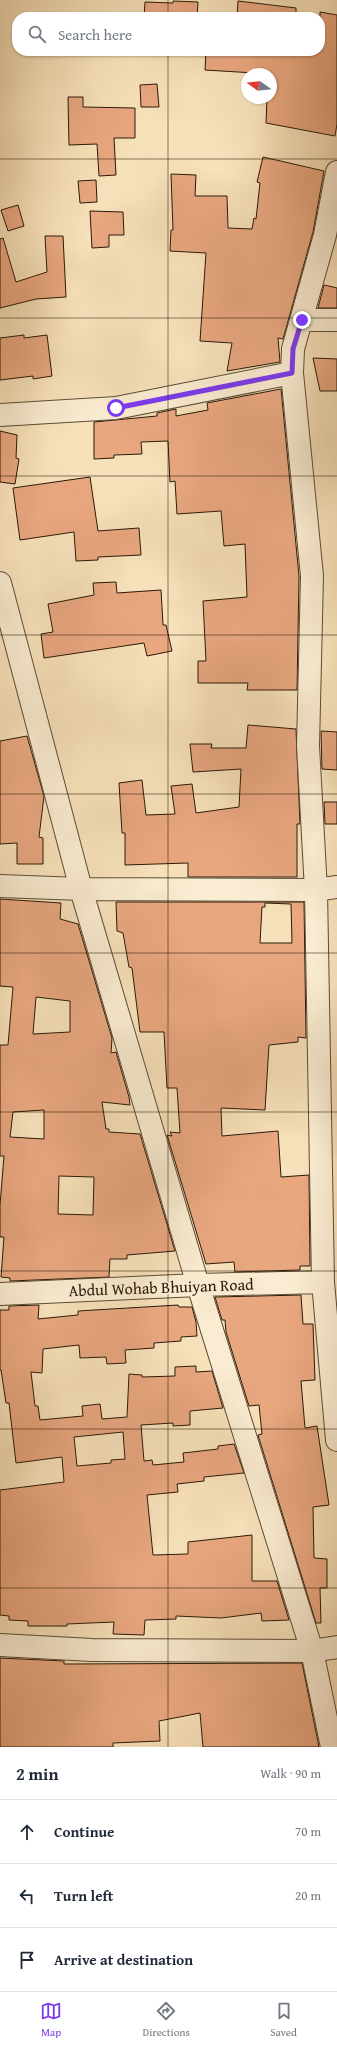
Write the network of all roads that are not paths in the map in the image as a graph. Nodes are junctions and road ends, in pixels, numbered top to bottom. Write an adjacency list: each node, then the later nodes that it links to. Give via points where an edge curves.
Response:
1 (337, 172): 2 (street, via 325,234)
2 (302, 320): 3 (street); 4 (street, via 293,349)
3 (337, 320)
4 (292, 373): 5 (street, via 116,408); 9 (street, via 312,576 308,746)
5 (0, 415)
6 (0, 583): 8 (street)
7 (0, 886): 8 (street)
8 (81, 889): 9 (street); 11 (street)
9 (327, 889): 10 (street)
10 (323, 1282): 11 (street, Abdul Wohab Bhuiyan Road); 13 (street)
11 (198, 1285): 12 (street, Abdul Wohab Bhuiyan Road); 16 (street)
12 (0, 1294)
13 (337, 1440)
14 (0, 1645): 16 (street, via 92,1650)
15 (337, 1647): 16 (street)
16 (312, 1651): 17 (street)
17 (332, 1747)

